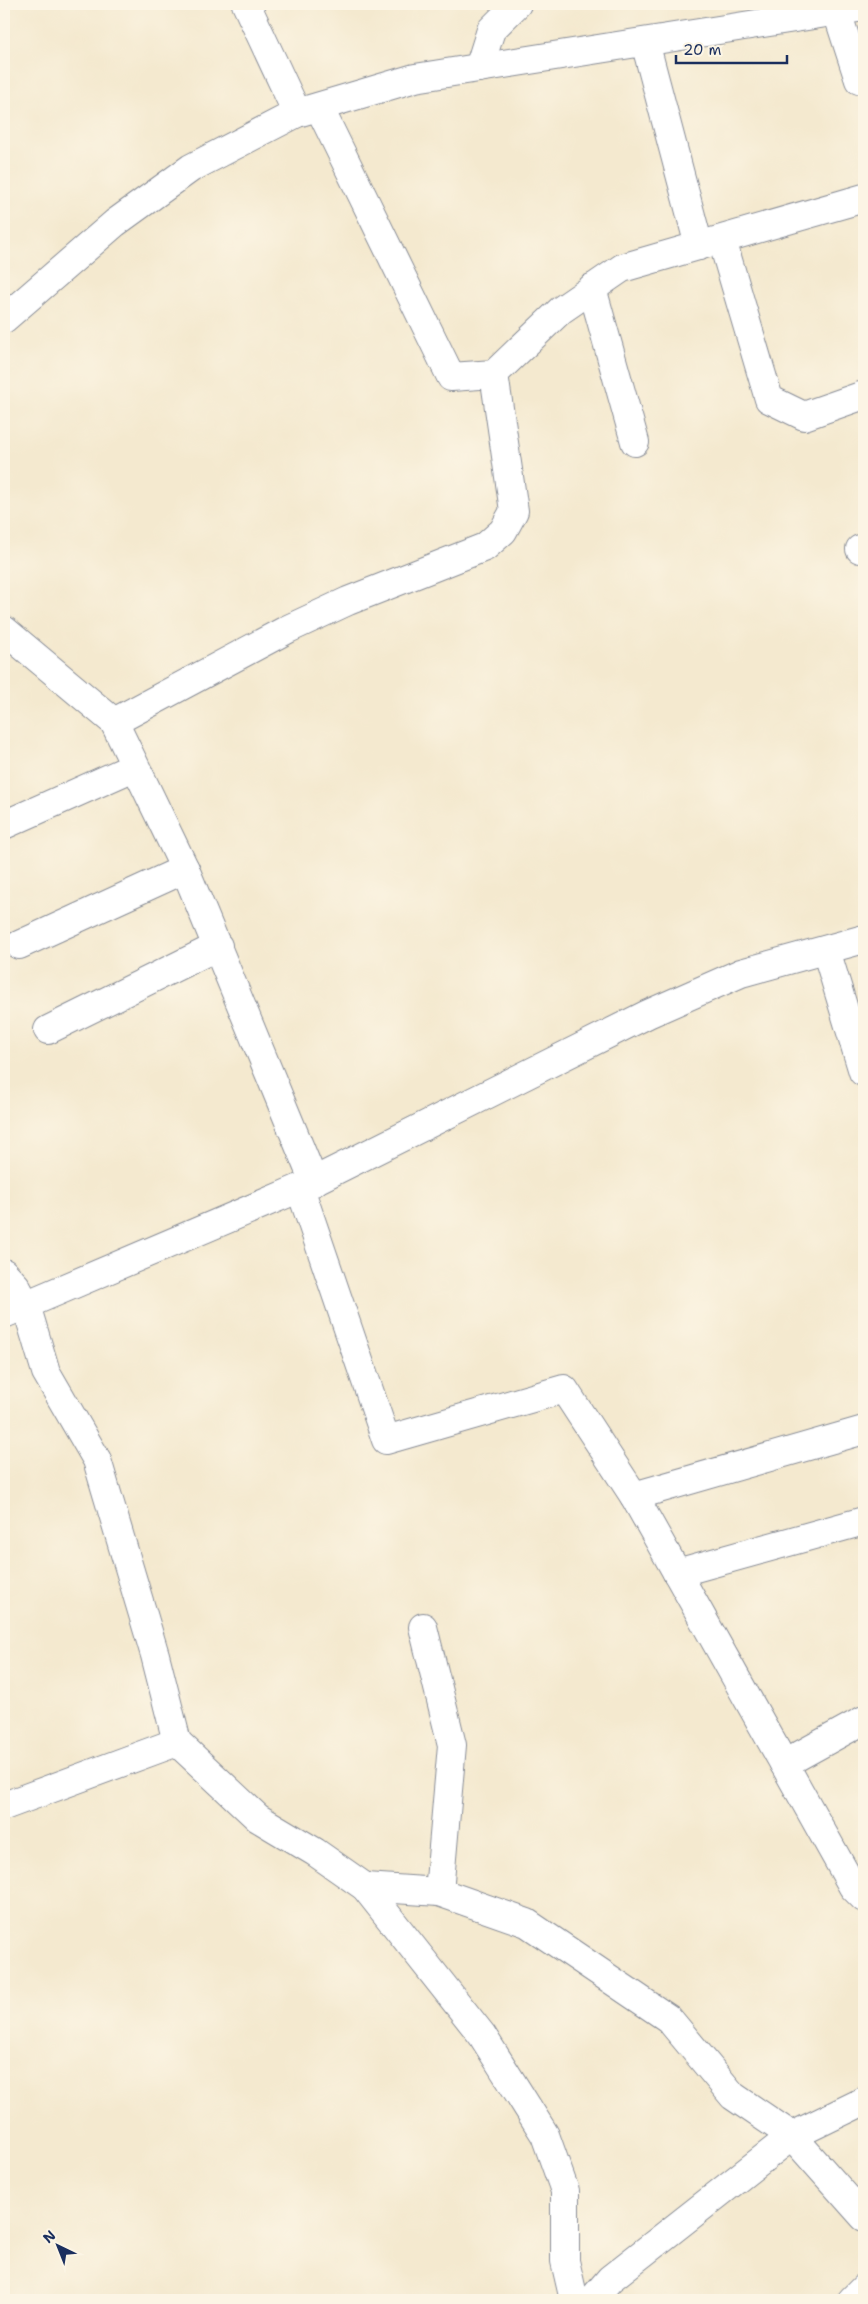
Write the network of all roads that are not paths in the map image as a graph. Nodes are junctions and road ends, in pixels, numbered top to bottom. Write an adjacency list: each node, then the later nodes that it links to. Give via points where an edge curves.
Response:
1 (246, 4): 8 (street)
2 (517, 4): 6 (street, via 491,30)
3 (864, 7): 4 (street)
4 (838, 12): 5 (street); 7 (street)
5 (645, 42): 6 (street); 10 (street)
6 (479, 68): 8 (street, via 415,78)
7 (859, 80)
8 (308, 110): 12 (street, via 191,168 116,222); 13 (street, via 451,378)
9 (864, 198): 10 (street)
10 (710, 243): 11 (street, via 622,268); 14 (street, via 769,399 804,416)
11 (592, 288): 13 (street, via 560,310); 15 (street)
12 (4, 319)
13 (494, 374): 17 (street, via 514,511 503,531 485,547 348,600 288,629)
14 (864, 395)
15 (634, 442)
16 (4, 630): 17 (street)
17 (114, 722): 18 (street)
18 (134, 767): 19 (street); 20 (street)
19 (4, 825)
20 (185, 869): 22 (street); 23 (street)
21 (864, 939): 24 (street)
22 (19, 945)
23 (218, 946): 25 (street); 27 (street)
24 (826, 950): 26 (street); 27 (street, via 741,973 648,1014)
25 (48, 1030)
26 (863, 1072)
27 (307, 1185): 29 (street); 31 (street, via 386,1440 564,1389)
28 (4, 1273): 29 (street, via 16,1286)
29 (15, 1310): 36 (street, via 46,1372 97,1460 155,1655)
30 (864, 1430): 31 (street)
31 (634, 1496): 33 (street)
32 (864, 1521): 33 (street)
33 (677, 1573): 37 (street)
34 (422, 1627): 40 (street, via 452,1744)
35 (864, 1720): 37 (street)
36 (177, 1742): 38 (street); 39 (street, via 258,1818)
37 (784, 1764): 41 (street, via 853,1887)
38 (4, 1806)
39 (365, 1887): 40 (street); 46 (street, via 482,2035 545,2136 565,2191 565,2261)
40 (439, 1892): 43 (street, via 527,1923 669,2019 733,2096)
41 (864, 1898)
42 (864, 2101): 43 (street)
43 (792, 2136): 44 (street); 47 (street, via 610,2279)
44 (864, 2217)
45 (864, 2288): 48 (street)
46 (574, 2300)
47 (592, 2300)
48 (852, 2300)

